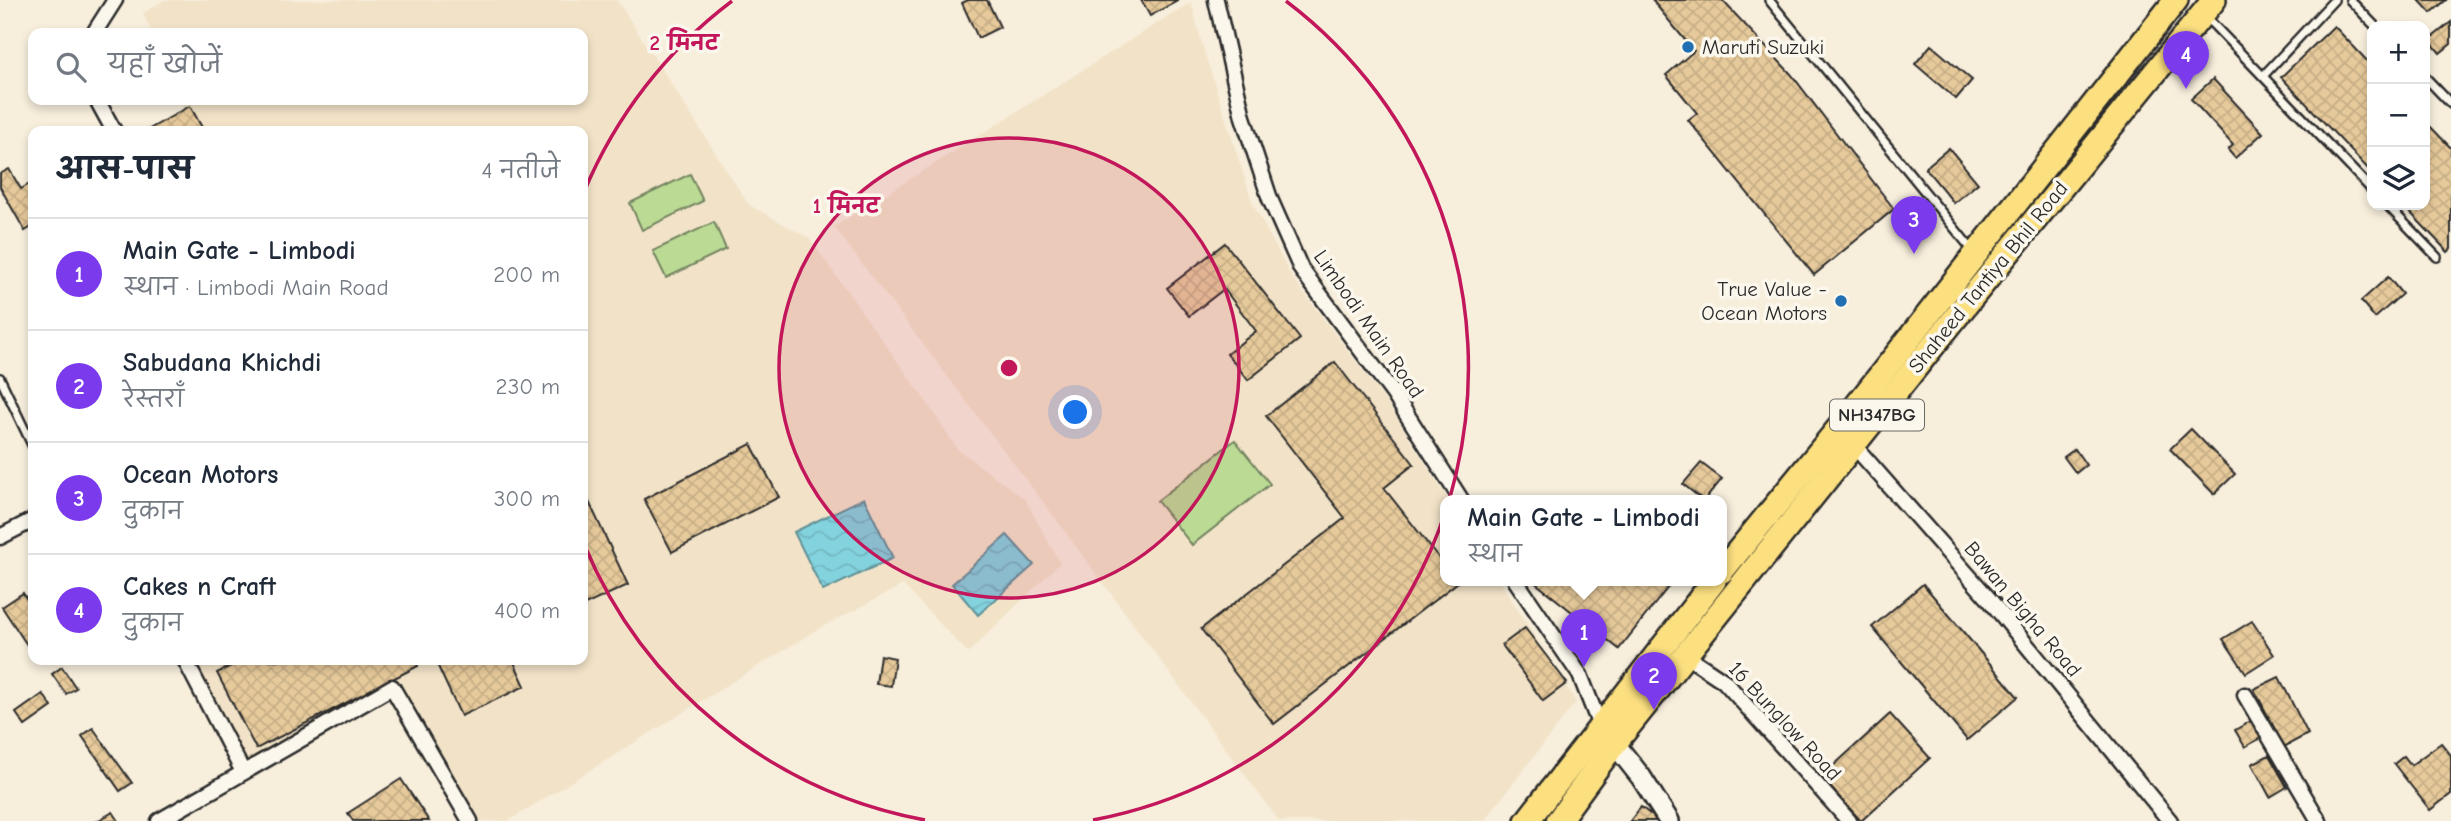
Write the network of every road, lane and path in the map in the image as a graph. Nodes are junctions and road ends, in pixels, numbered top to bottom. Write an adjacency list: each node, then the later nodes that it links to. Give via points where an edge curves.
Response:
1 (115, 0): 9 (street)
2 (1216, 0): 22 (street, Limbodi Main Road, via 1243,117 1270,199 1301,269 1393,393)
3 (1769, 0): 17 (lane)
4 (2176, 0): 17 (main road, Shaheed Tantiya Bhil Road / NH347BG)
5 (2334, 0): 10 (lane)
6 (2350, 0): 8 (lane)
7 (2209, 7): 10 (lane); 21 (main road, Shaheed Tantiya Bhil Road / NH347BG)
8 (2370, 21)
9 (97, 28)
10 (2263, 76): 15 (lane)
11 (2430, 82): 12 (lane)
12 (2451, 104)
13 (100, 105): 14 (street)
14 (111, 126)
15 (2367, 185)
16 (2392, 210): 18 (lane)
17 (1976, 254): 21 (main road, Shaheed Tantiya Bhil Road / NH347BG)
18 (2437, 257)
19 (0, 378): 20 (lane)
20 (28, 437)
21 (1846, 437): 25 (main road, Shaheed Tantiya Bhil Road / NH347BG); 28 (main road, Shaheed Tantiya Bhil Road / NH347BG); 39 (street, Bawan Bigha Road, via 1989,599)
22 (1458, 495)
23 (28, 523): 24 (street)
24 (0, 537)
25 (1727, 566)
26 (1519, 586): 31 (street, via 1580,675)
27 (1711, 586): 31 (main road, Shaheed Tantiya Bhil Road / NH347BG)
28 (1685, 655): 31 (main road, Shaheed Tantiya Bhil Road / NH347BG); 38 (street, 16 Bunglow Road, via 1724,681)
29 (188, 665): 32 (street)
30 (2245, 695): 40 (street)
31 (1608, 734): 35 (main road, Shaheed Tantiya Bhil Road / NH347BG); 36 (main road, Shaheed Tantiya Bhil Road / NH347BG); 37 (street)
32 (243, 772): 33 (street); 34 (street, via 392,687)
33 (159, 821)
34 (470, 821)
35 (1527, 821)
36 (1558, 821)
37 (1669, 821)
38 (1849, 821)
39 (2170, 821)
40 (2319, 821)

